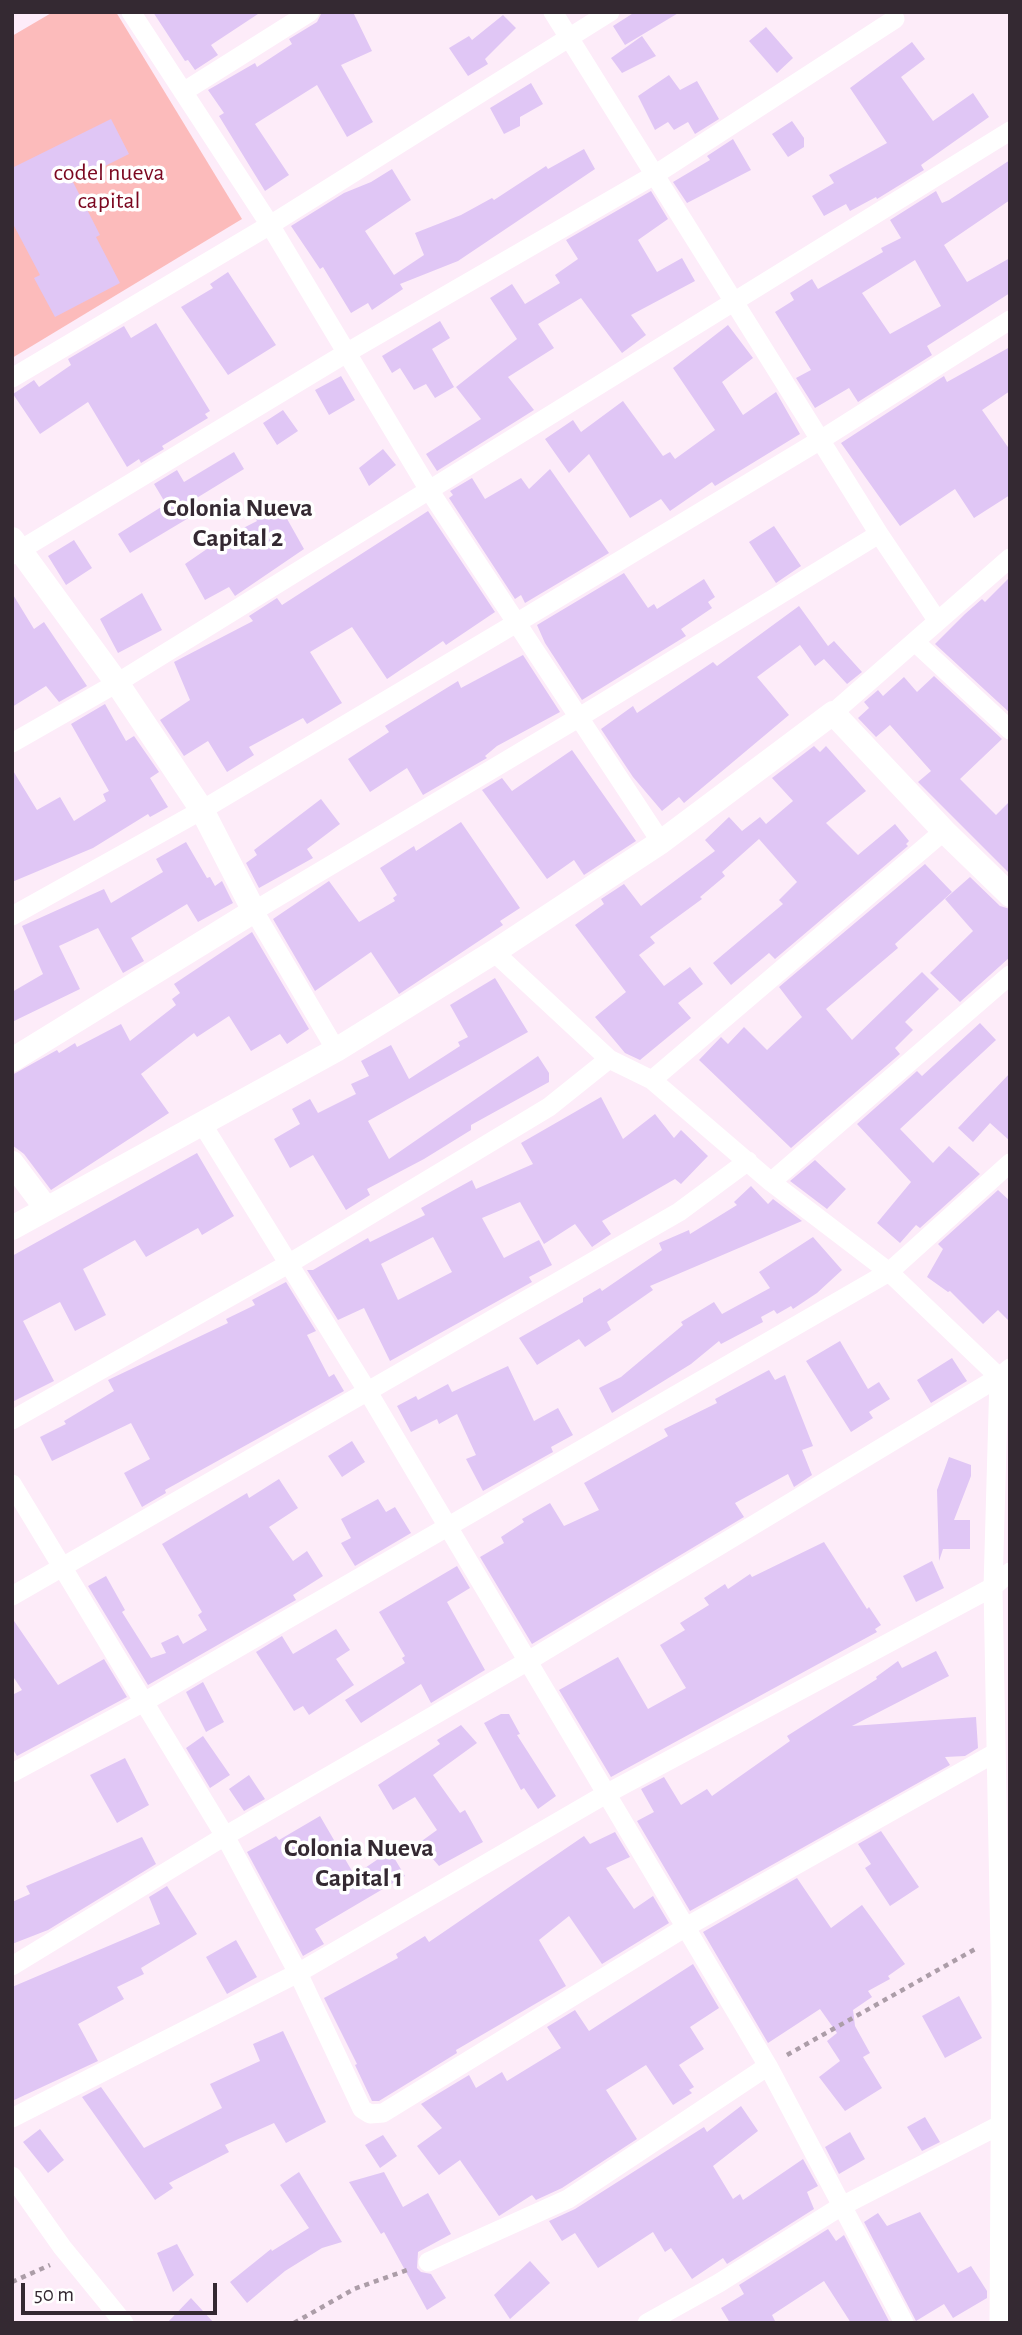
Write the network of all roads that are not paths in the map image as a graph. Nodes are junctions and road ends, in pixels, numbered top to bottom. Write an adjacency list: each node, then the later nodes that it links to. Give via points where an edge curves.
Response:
1 (131, 12): 7 (street)
2 (310, 12): 7 (street)
3 (553, 12): 6 (street)
4 (610, 12): 6 (street)
5 (895, 19): 9 (street)
6 (569, 38): 9 (street); 10 (street)
7 (183, 92): 10 (street)
8 (1010, 131): 11 (street)
9 (656, 174): 11 (street); 13 (street)
10 (270, 225): 13 (street); 14 (street)
11 (735, 303): 15 (street); 16 (street)
12 (1010, 320): 15 (street)
13 (348, 352): 16 (street); 18 (street)
14 (12, 378)
15 (822, 439): 17 (street); 21 (street)
16 (429, 490): 21 (street); 23 (street)
17 (879, 534): 20 (street); 25 (street)
18 (15, 549): 23 (street)
19 (1008, 562): 20 (street)
20 (937, 620): 22 (street)
21 (518, 622): 25 (street); 28 (street)
22 (915, 642): 24 (street); 26 (street)
23 (117, 683): 27 (street); 28 (street)
24 (833, 713): 29 (street); 30 (street)
25 (578, 718): 30 (street); 32 (street)
26 (1010, 730)
27 (12, 743)
28 (202, 810): 32 (street); 33 (street)
29 (944, 831): 31 (street); 39 (street)
30 (662, 842): 34 (street)
31 (1010, 895)
32 (254, 911): 36 (street); 38 (street)
33 (12, 916)
34 (494, 952): 36 (street); 37 (street)
35 (1010, 975): 44 (street)
36 (336, 1050): 40 (street)
37 (609, 1059): 39 (street); 47 (street, via 548,1107)
38 (12, 1060)
39 (652, 1080): 41 (street)
40 (201, 1122): 45 (street); 47 (street)
41 (748, 1161): 44 (street); 50 (street, via 679,1212)
42 (12, 1163): 45 (street)
43 (1010, 1163): 48 (street)
44 (771, 1182): 48 (street)
45 (46, 1208): 46 (street)
46 (12, 1228)
47 (290, 1264): 50 (street); 51 (street)
48 (889, 1272): 49 (street); 53 (street)
49 (1005, 1373): 56 (street); 58 (street)
50 (368, 1392): 53 (street); 54 (street)
51 (12, 1420)
52 (12, 1484): 54 (street)
53 (448, 1527): 58 (street); 59 (street)
54 (64, 1566): 57 (street); 59 (street)
55 (1010, 1572): 56 (street)
56 (993, 1587): 60 (street); 62 (street)
57 (12, 1596)
58 (528, 1661): 62 (street); 64 (street)
59 (145, 1702): 61 (street); 64 (street)
60 (995, 1753): 63 (street); 65 (street)
61 (12, 1773)
62 (606, 1794): 65 (street); 67 (street)
63 (1003, 1799): 68 (street, via 998,1936)
64 (225, 1836): 66 (street); 67 (street)
65 (686, 1927): 67 (street, via 383,2113 362,2109); 69 (street)
66 (12, 1966)
67 (298, 1973): 70 (street)
68 (1005, 2000): 71 (street)
69 (768, 2066): 73 (street); 75 (street, via 568,2199)
70 (12, 2118)
71 (998, 2126): 73 (street); 74 (street)
72 (12, 2176): 76 (street)
73 (840, 2207): 77 (street); 78 (street)
74 (1005, 2208): 79 (street)
75 (428, 2262)
76 (124, 2323)
77 (647, 2323)
78 (904, 2323)
79 (999, 2323)

